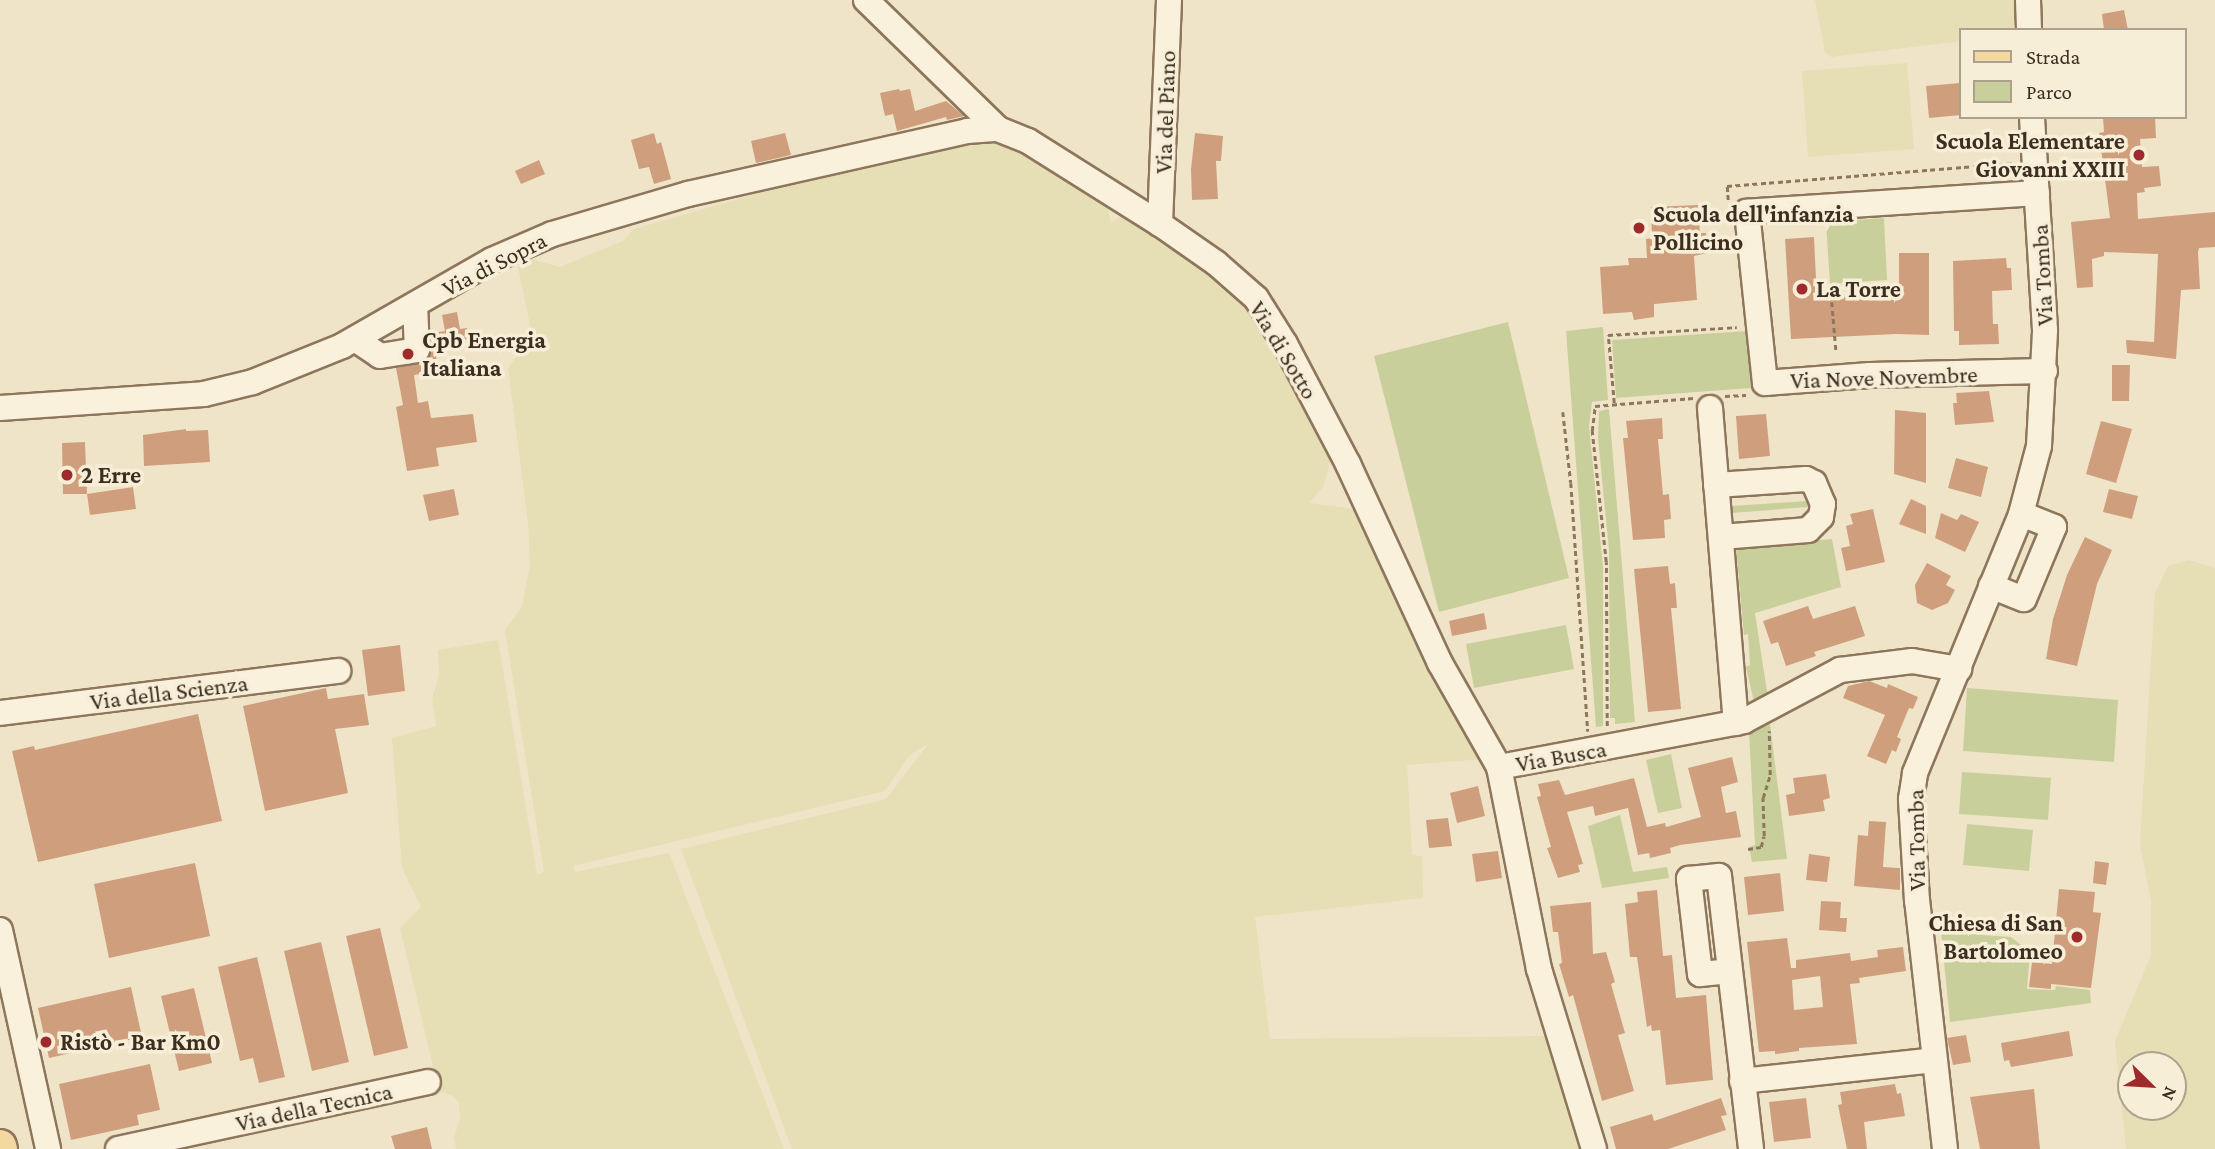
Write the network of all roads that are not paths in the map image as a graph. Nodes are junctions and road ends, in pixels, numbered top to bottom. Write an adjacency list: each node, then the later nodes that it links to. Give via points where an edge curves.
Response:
1 (866, 0): 6 (street, Via di Sotto)
2 (1170, 0): 8 (street, Via del Piano)
3 (2028, 0): 4 (street)
4 (2029, 28)
5 (2032, 119): 7 (street, Via Tomba)
6 (998, 129): 8 (street, Via di Sotto, via 1028,141); 9 (street, Via di Sopra, via 967,131 701,191 552,234 492,260)
7 (2037, 193): 11 (street, Via Tomba); 11 (street, Via Nove Novembre, via 1747,212 1765,383)
8 (1160, 224): 22 (street, Via di Sotto, via 1256,298 1278,332 1348,464 1440,663)
9 (415, 305): 10 (street, Via di Sopra); 10 (street, via 417,350 380,356)
10 (355, 339): 13 (street, Via di Sopra, via 300,365 204,394)
11 (2045, 371): 15 (street, Via Tomba, via 2039,446)
12 (1709, 401): 14 (street)
13 (0, 408)
14 (1716, 485): 16 (street); 16 (street, via 1806,479 1814,483 1823,504 1821,517 1808,530)
15 (2021, 514): 17 (street, Via Tomba); 17 (street, via 2053,527 2024,599)
16 (1721, 537): 21 (street)
17 (1991, 586): 18 (street, Via Tomba)
18 (1959, 668): 21 (street, Via Busca, via 1912,662 1840,670); 25 (street, Via Tomba, via 1915,773 1911,799)
19 (338, 671): 20 (street, Via della Scienza)
20 (0, 713)
21 (1736, 723): 22 (street, Via Busca)
22 (1499, 767): 30 (street, Via Busca, via 1539,969)
23 (0, 930): 28 (street)
24 (1730, 971): 26 (street)
25 (1934, 1060): 26 (street); 32 (street, Via Tomba)
26 (1742, 1081): 31 (street)
27 (428, 1082): 29 (street, Via della Tecnica)
28 (48, 1149)
29 (118, 1149)
30 (1594, 1149)
31 (1751, 1149)
32 (1945, 1149)

